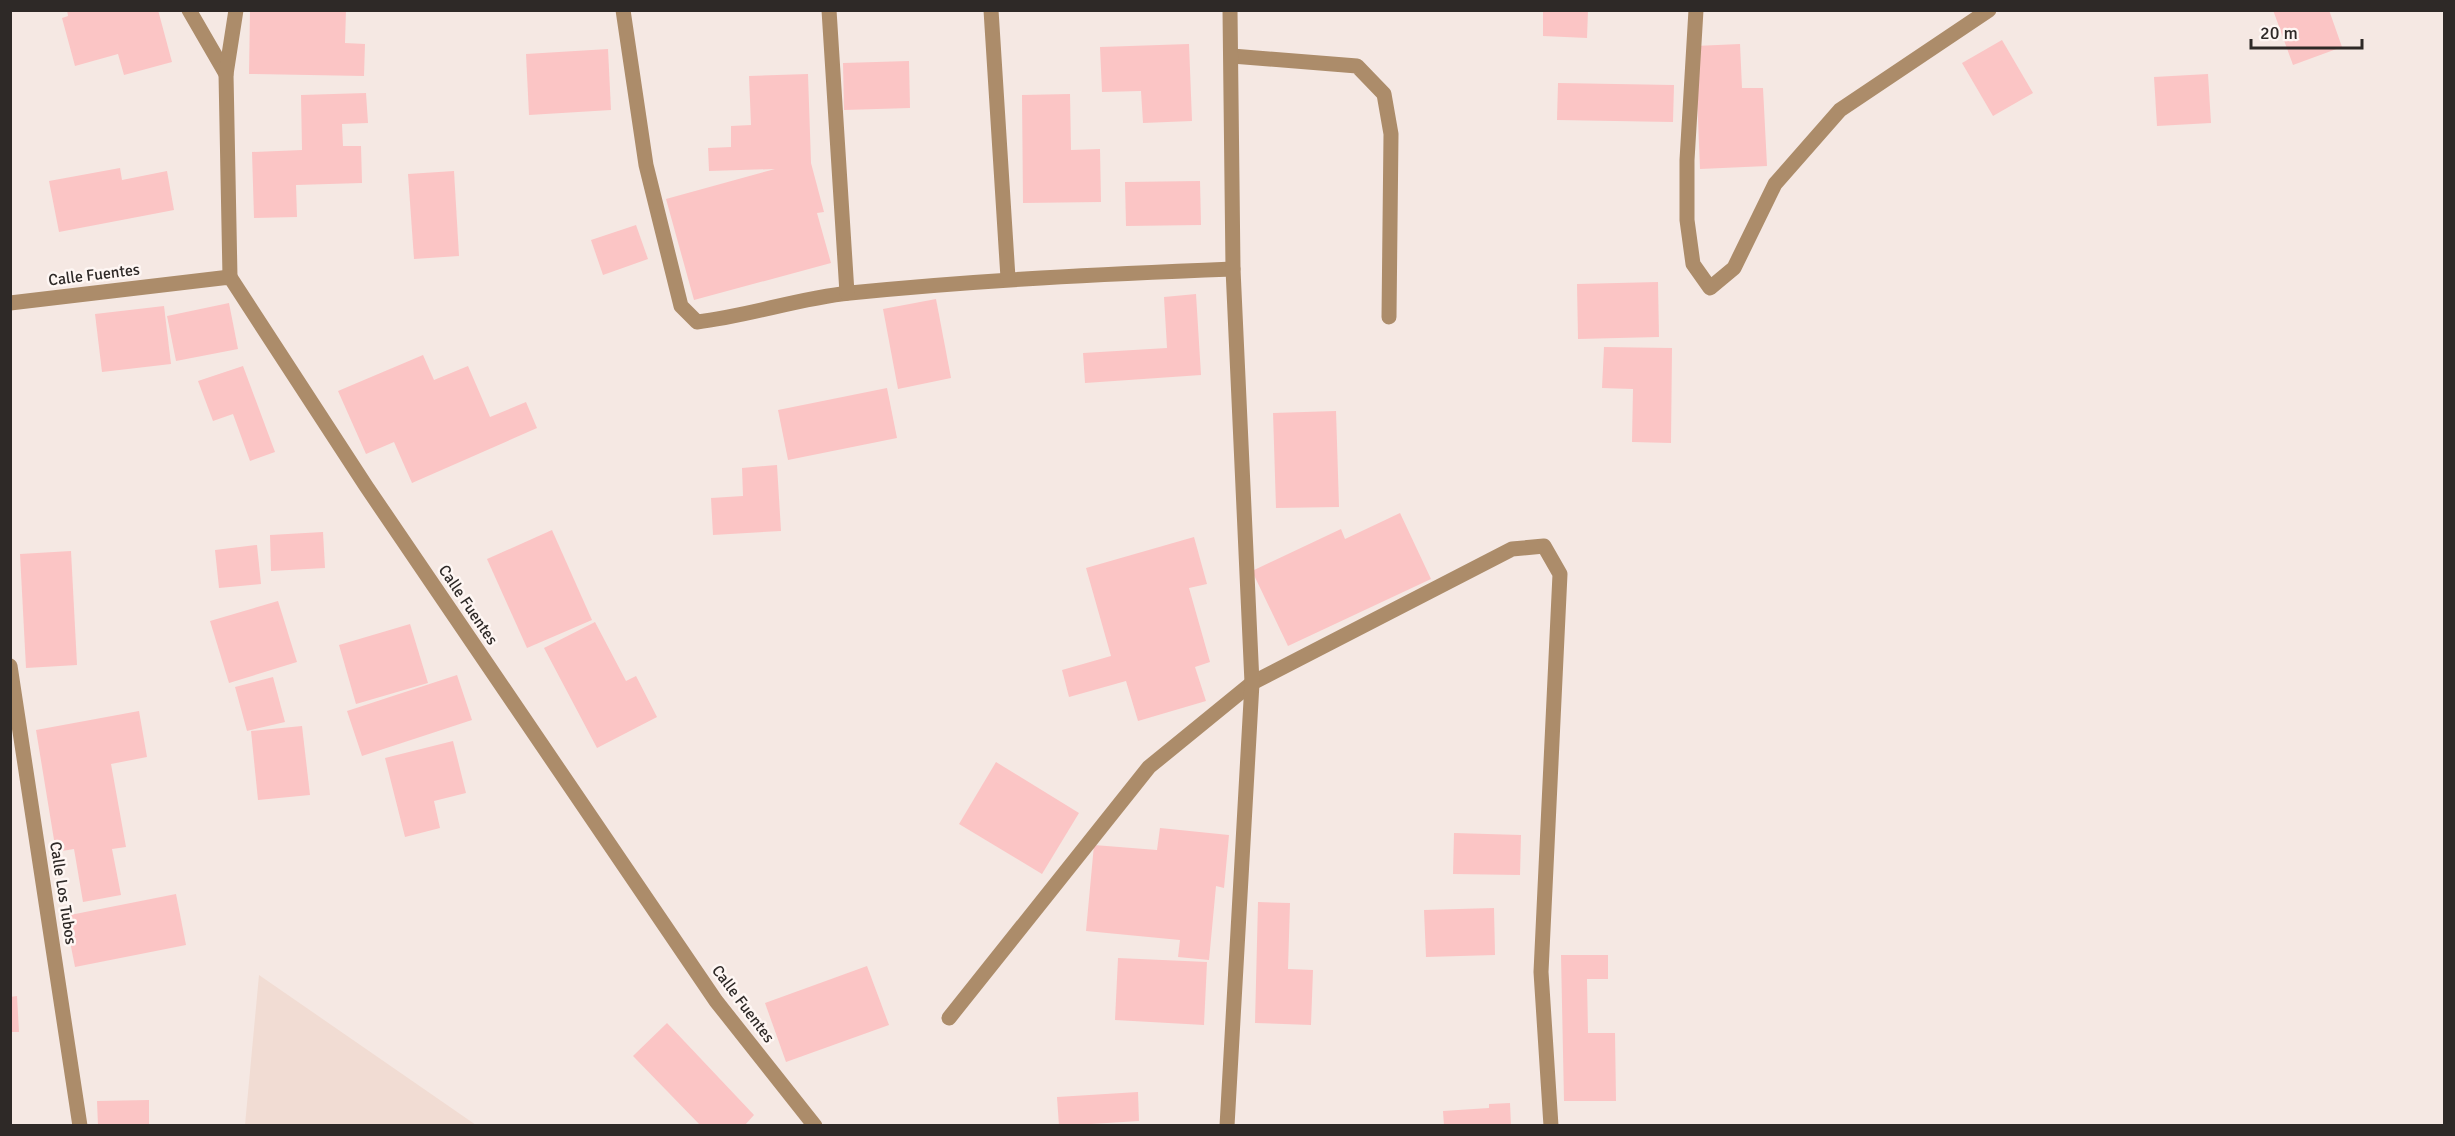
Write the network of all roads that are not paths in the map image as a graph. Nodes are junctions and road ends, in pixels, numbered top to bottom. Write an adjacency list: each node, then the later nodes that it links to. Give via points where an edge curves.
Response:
1 (189, 10): 10 (street)
2 (236, 10): 10 (street)
3 (623, 10): 14 (street, via 646,165 681,306 697,322)
4 (829, 10): 14 (street)
5 (991, 10): 13 (street)
6 (1230, 10): 9 (street)
7 (1696, 10): 8 (street, via 1687,220 1693,264 1710,288 1734,268 1775,184 1840,110)
8 (1989, 10)
9 (1232, 56): 11 (street); 16 (street, via 1357,66 1384,94 1391,134)
10 (225, 74): 12 (street)
11 (1233, 269): 13 (street); 18 (street)
12 (230, 277): 15 (street, Calle Fuentes); 21 (street, Calle Fuentes, via 366,486 716,1001)
13 (1008, 278): 14 (street)
14 (847, 293)
15 (10, 303)
16 (1389, 317)
17 (10, 666): 20 (street, Calle Los Tubos)
18 (1252, 683): 19 (street, via 1149,767); 22 (street); 23 (street, via 1512,549 1544,546 1560,574 1541,972)
19 (949, 1018)
20 (80, 1125)
21 (815, 1125)
22 (1227, 1125)
23 (1551, 1125)

